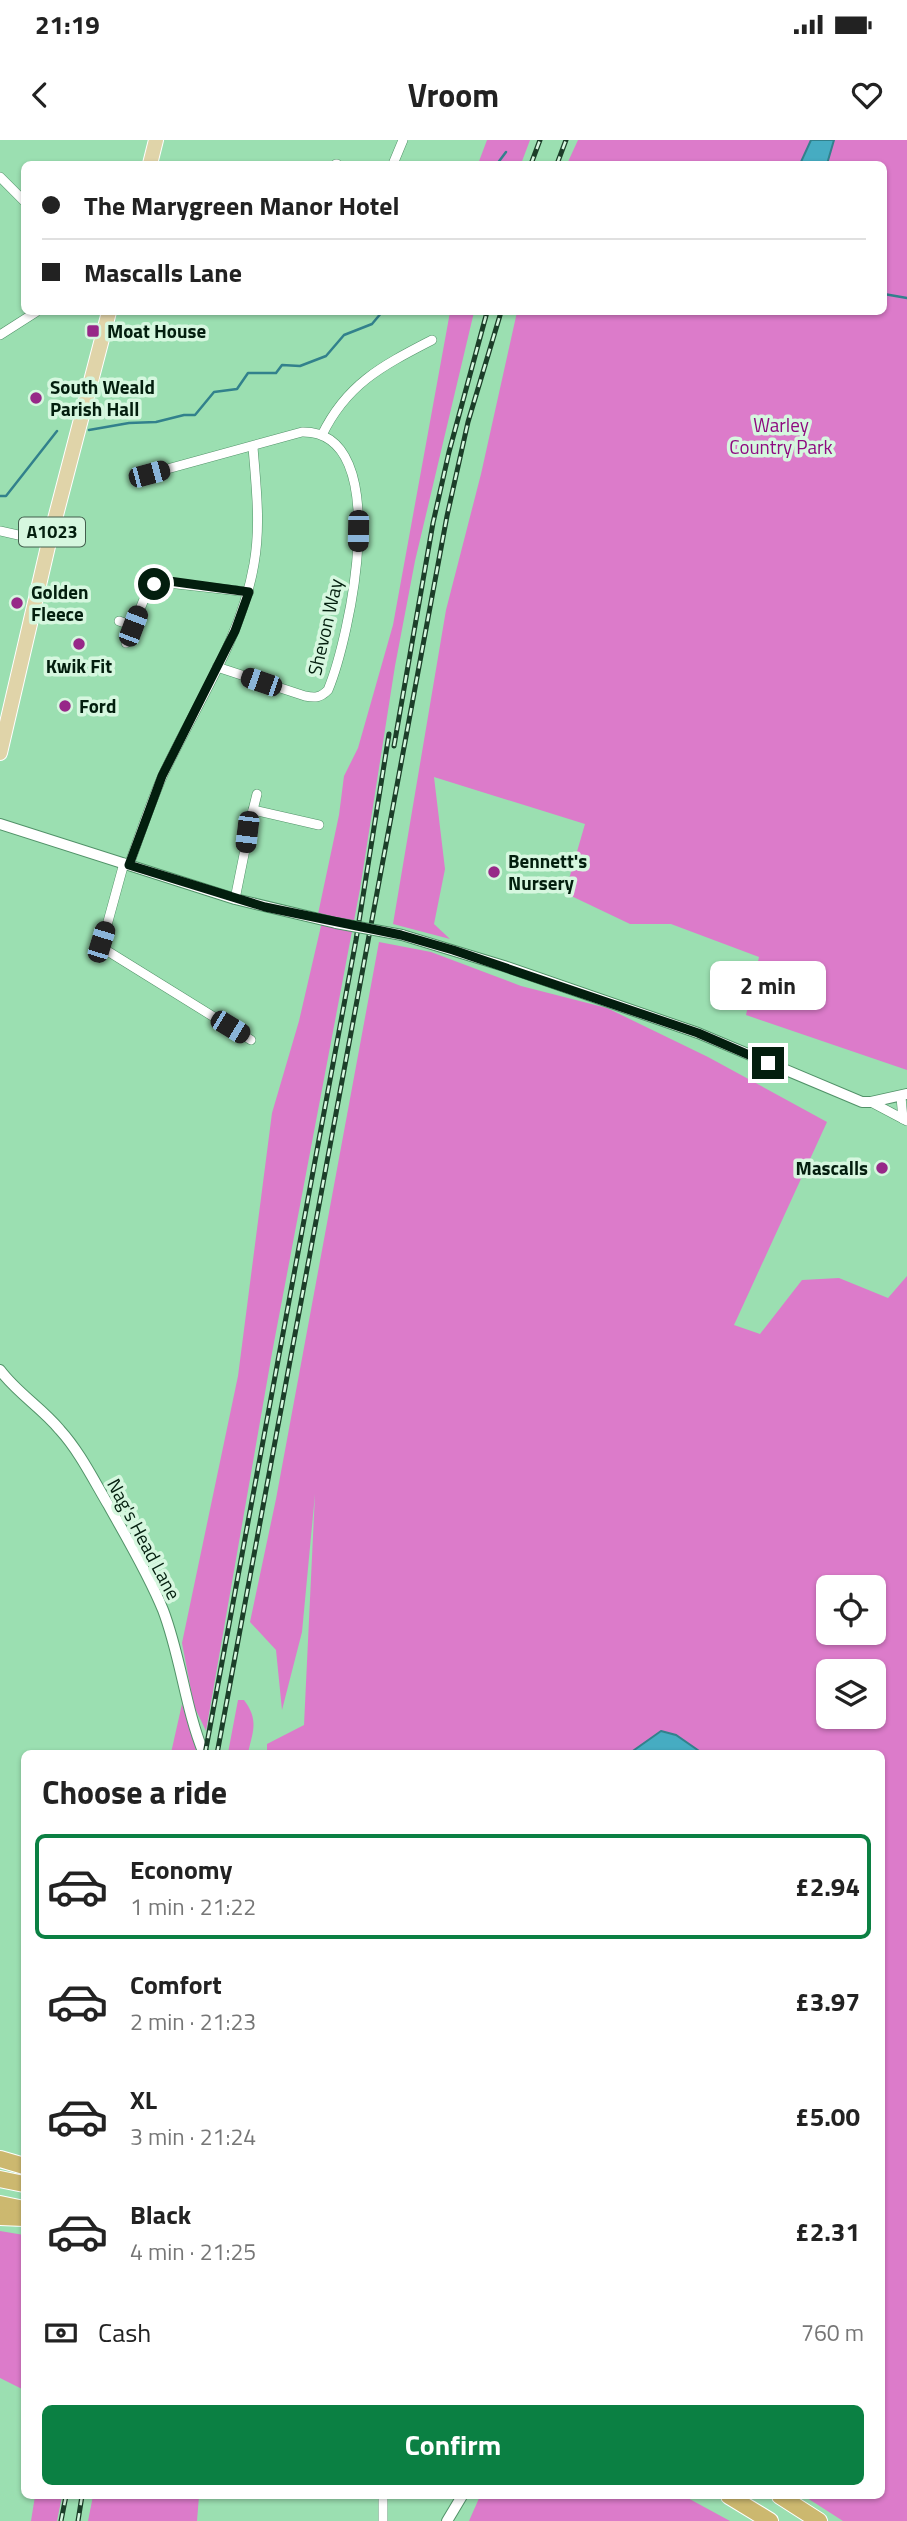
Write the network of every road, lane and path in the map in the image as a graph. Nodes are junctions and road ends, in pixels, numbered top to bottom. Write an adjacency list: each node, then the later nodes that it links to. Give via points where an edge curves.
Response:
1 (156, 140): 3 (main road)
2 (403, 140): 4 (street)
3 (150, 161)
4 (394, 161)
5 (1, 177): 6 (street)
6 (21, 198)
7 (31, 315): 9 (street)
8 (108, 315): 15 (main road, A1023)
9 (0, 335)
10 (432, 340): 11 (street, via 354,387)
11 (322, 435): 12 (street, via 302,432); 20 (street, Shevon Way, via 345,457 357,505 354,591 328,690 315,698 305,696)
12 (253, 447): 13 (street); 16 (street, via 258,506)
13 (149, 474)
14 (0, 531): 15 (street)
15 (49, 542): 21 (main road, A1023)
16 (249, 592): 18 (street, via 159,582 147,592); 20 (street)
17 (119, 621): 18 (street)
18 (133, 626): 19 (street)
19 (126, 643)
20 (218, 667): 26 (street, via 162,776)
21 (0, 753)
22 (257, 794): 23 (street)
23 (253, 810): 25 (street); 27 (street)
24 (0, 824): 26 (street)
25 (318, 825)
26 (127, 864): 27 (street); 28 (street, via 101,947)
27 (235, 898): 30 (street, bridge, via 401,935 504,966 698,1033 838,1093)
28 (251, 1040)
29 (904, 1096): 30 (street); 31 (street)
30 (871, 1102): 31 (street)
31 (905, 1120)
32 (0, 1370): 33 (street, Nag's Head Lane, via 62,1431 128,1542 162,1608)
33 (203, 1750)
34 (0, 2152): 35 (highway)
35 (21, 2157)
36 (0, 2159): 37 (highway)
37 (21, 2165)
38 (0, 2179): 39 (highway)
39 (21, 2183)
40 (0, 2204): 41 (highway)
41 (21, 2208)
42 (0, 2217): 43 (highway)
43 (21, 2218)
44 (383, 2499): 48 (street)
45 (460, 2499): 49 (street)
46 (734, 2499): 50 (highway)
47 (785, 2499): 51 (highway)
48 (383, 2521)
49 (447, 2521)
50 (770, 2521)
51 (819, 2521)

